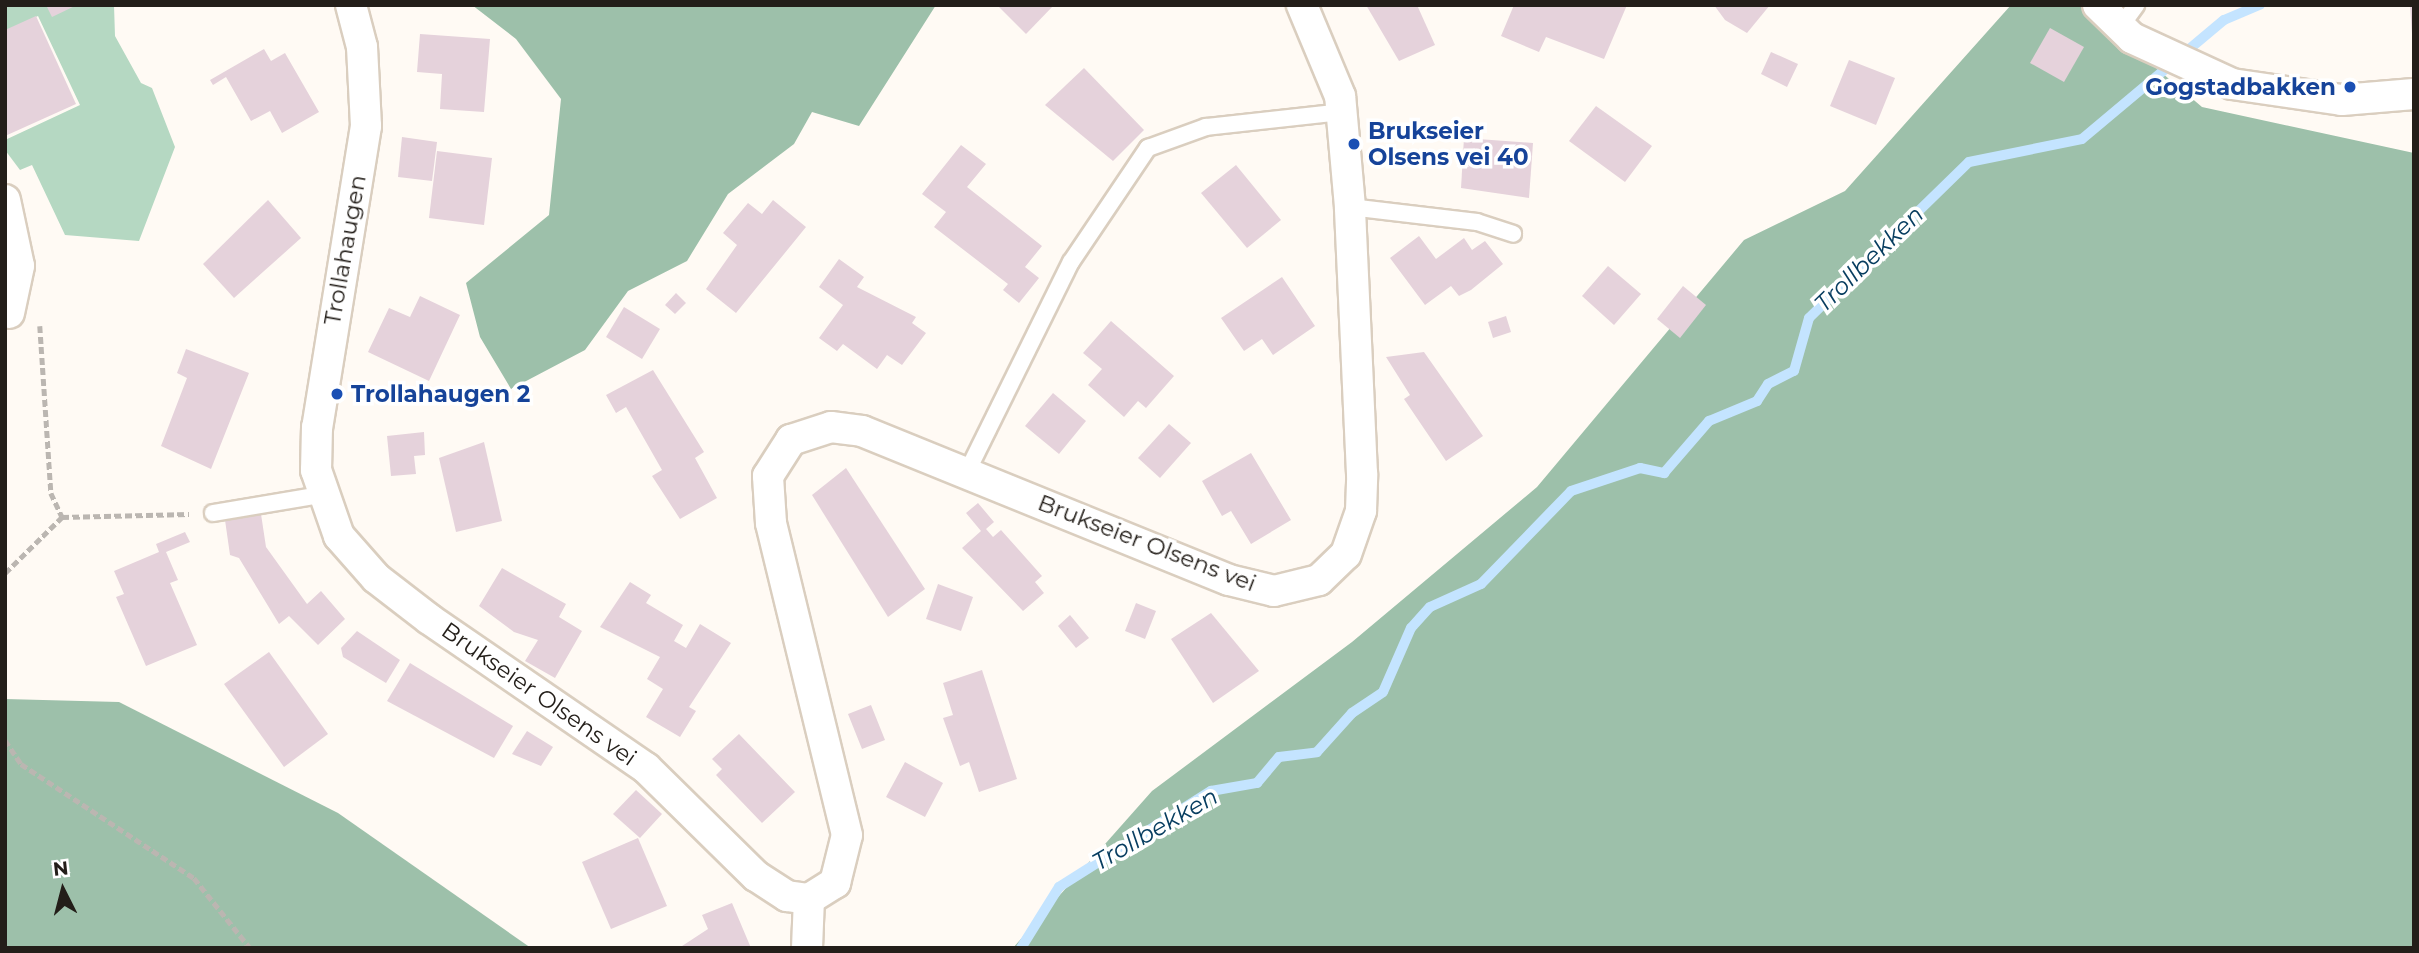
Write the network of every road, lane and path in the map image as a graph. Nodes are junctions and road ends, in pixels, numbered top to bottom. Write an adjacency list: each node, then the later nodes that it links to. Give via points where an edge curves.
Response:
1 (351, 5): 13 (street, Trollahaugen, via 362,47 366,126 322,383 316,459)
2 (1303, 5): 6 (street, Brukseier Olsens vei, via 1329,62)
3 (2098, 5): 4 (street)
4 (2130, 23): 5 (street, via 2232,84 2342,100)
5 (2414, 94)
6 (1342, 112): 8 (street, Brukseier Olsens vei); 12 (lane, via 1206,127 1148,148 1071,262)
7 (5, 200): 10 (street, via 19,266)
8 (1350, 207): 9 (lane, via 1477,222); 12 (street, Brukseier Olsens vei, via 1361,511 1346,554 1319,580 1274,590 1229,580)
9 (1513, 234)
10 (9, 313)
11 (39, 315): 15 (path, via 51,493)
12 (968, 470): 18 (street, Brukseier Olsens vei, via 862,431 831,427 791,440 773,463 767,492 771,523 847,835 835,883)
13 (321, 495): 14 (lane); 18 (street, Brukseier Olsens vei, via 346,548 376,578 646,768 757,876 787,896)
14 (213, 513): 15 (path)
15 (62, 517): 16 (path)
16 (5, 573)
17 (5, 740): 19 (path, via 22,764 194,878)
18 (809, 899): 20 (street)
19 (250, 948)
20 (807, 948)

